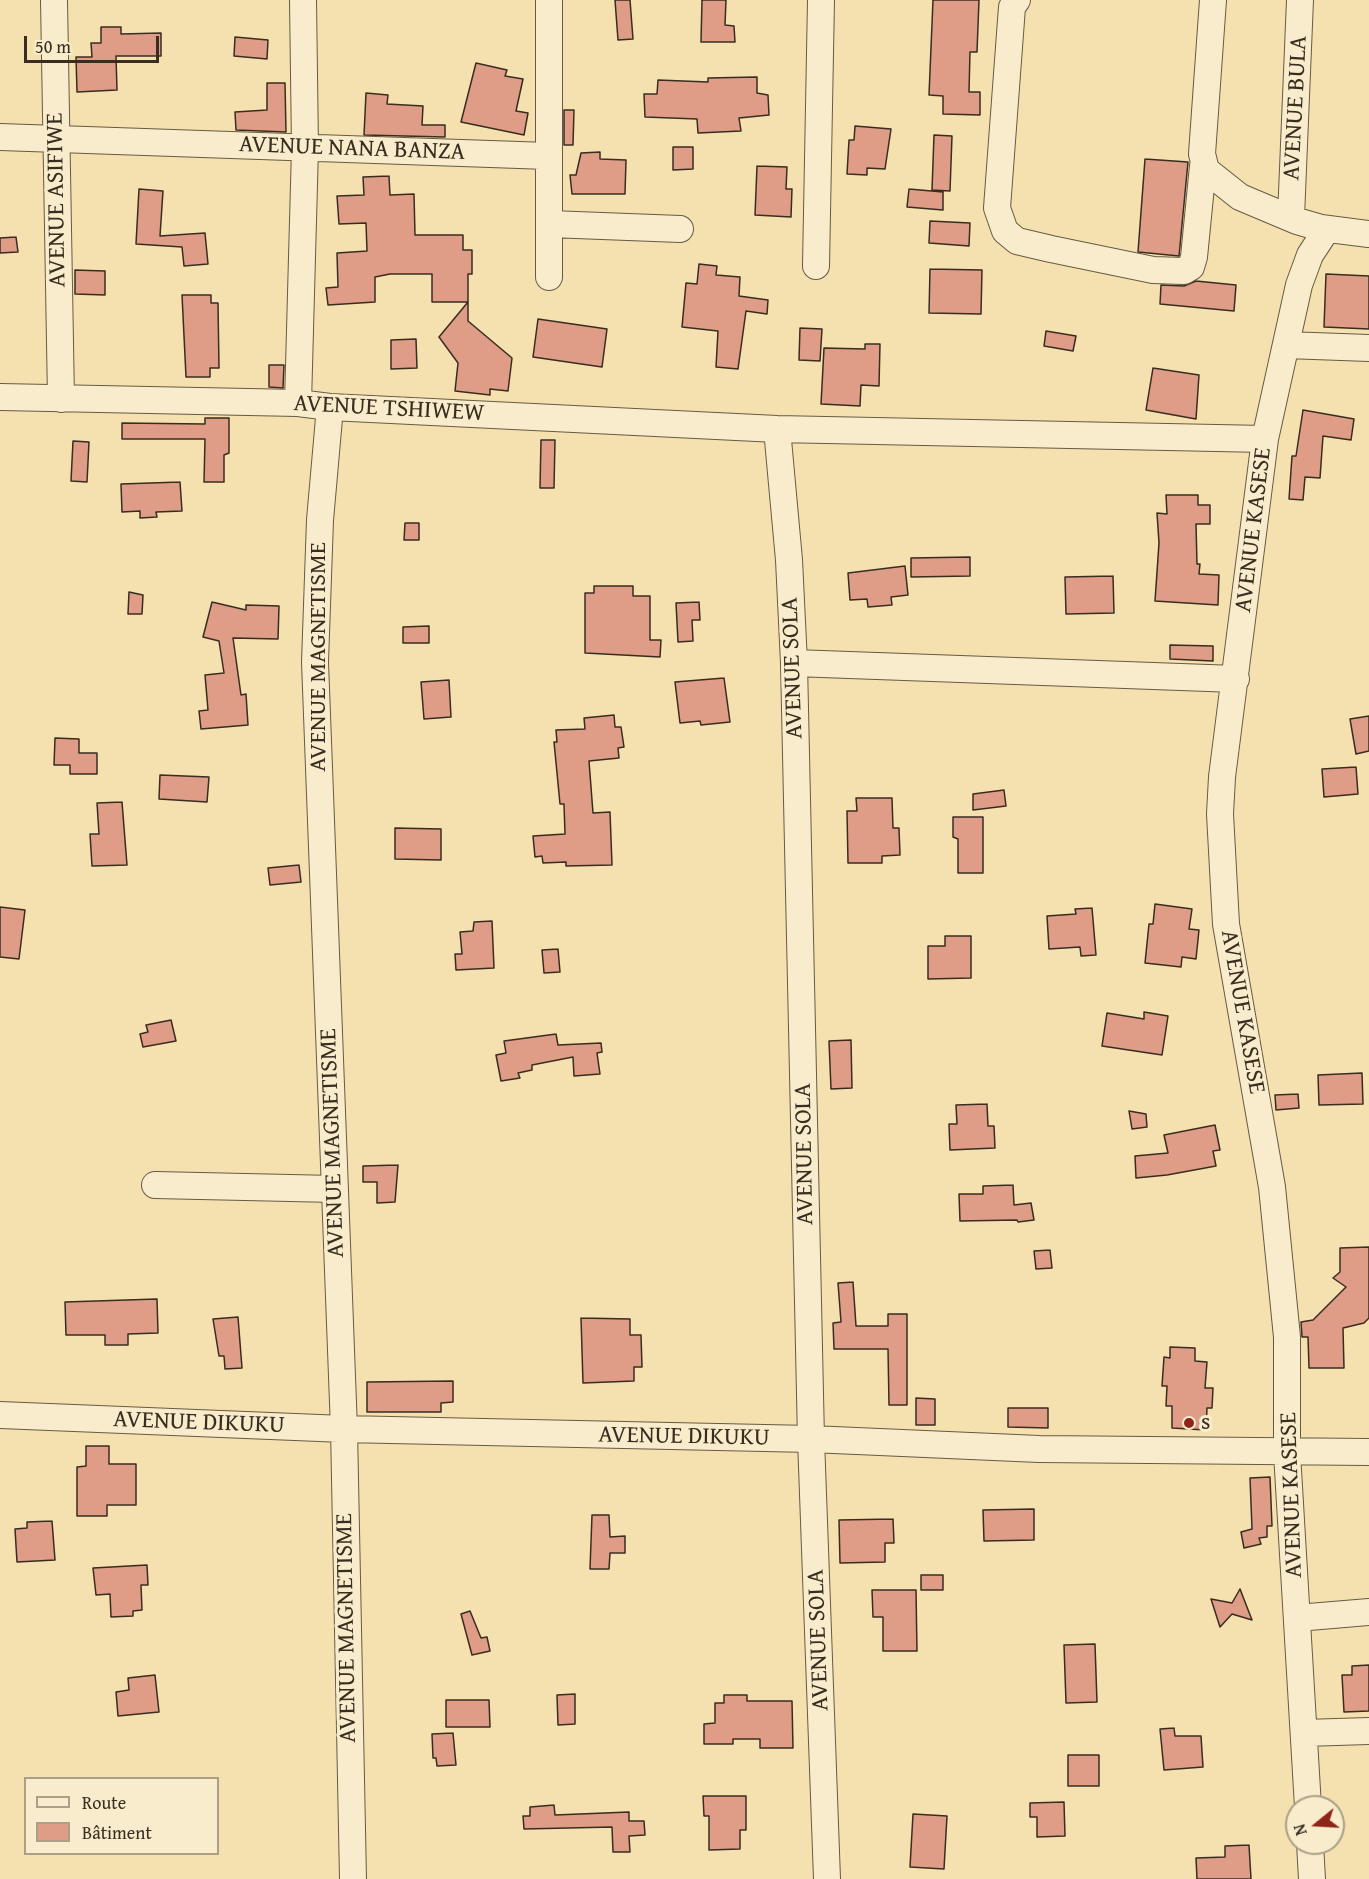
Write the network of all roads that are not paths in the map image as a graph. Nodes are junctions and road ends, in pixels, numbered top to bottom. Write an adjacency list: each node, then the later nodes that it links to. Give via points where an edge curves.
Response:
1 (54, 0): 9 (street, AVENUE ASIFIWE)
2 (303, 0): 10 (street)
3 (549, 0): 11 (street)
4 (821, 0): 18 (street)
5 (1017, 0): 12 (street, via 1012,7 997,208 1005,231 1017,241 1051,249 1153,270 1184,271 1191,267 1194,257)
6 (1213, 0): 12 (street)
7 (1300, 0): 13 (street, AVENUE BULA)
8 (0, 137): 9 (street, AVENUE NANA BANZA)
9 (56, 139): 10 (street, AVENUE NANA BANZA); 23 (street, AVENUE ASIFIWE)
10 (305, 148): 11 (street, AVENUE NANA BANZA); 24 (street)
11 (548, 156): 14 (street)
12 (1203, 166): 13 (street, via 1240,197)
13 (1291, 217): 16 (street)
14 (550, 224): 15 (street); 19 (street)
15 (680, 229)
16 (1327, 229): 17 (street); 20 (street, AVENUE KASESE, via 1310,255 1299,285)
17 (1369, 234)
18 (816, 266)
19 (549, 277)
20 (1286, 345): 21 (street); 27 (street, AVENUE KASESE)
21 (1369, 348)
22 (0, 397): 23 (street, AVENUE TSHIWEW)
23 (61, 399): 24 (street, AVENUE TSHIWEW)
24 (298, 403): 25 (street, AVENUE TSHIWEW)
25 (330, 407): 26 (street, AVENUE TSHIWEW); 31 (street, AVENUE MAGNETISME, via 320,520 315,662)
26 (777, 429): 27 (street, AVENUE TSHIWEW); 28 (street, AVENUE SOLA)
27 (1265, 439): 29 (street, AVENUE KASESE)
28 (794, 663): 29 (street); 34 (street, AVENUE SOLA)
29 (1236, 679): 36 (street, AVENUE KASESE, via 1220,814 1226,924 1272,1187 1287,1336)
30 (155, 1185): 31 (street)
31 (335, 1189): 33 (street, AVENUE MAGNETISME)
32 (0, 1415): 33 (street, AVENUE DIKUKU)
33 (344, 1429): 34 (street, AVENUE DIKUKU); 43 (street, AVENUE MAGNETISME)
34 (812, 1439): 36 (street, AVENUE DIKUKU, via 1039,1449); 44 (street, AVENUE SOLA)
35 (1369, 1452): 36 (street, AVENUE DIKUKU)
36 (1287, 1453): 38 (street, AVENUE KASESE)
37 (1369, 1612): 38 (street)
38 (1297, 1618): 40 (street, AVENUE KASESE)
39 (1369, 1731): 40 (street)
40 (1304, 1733): 41 (street, AVENUE KASESE)
41 (1307, 1795)
42 (1311, 1855): 45 (street)
43 (353, 1879)
44 (827, 1879)
45 (1312, 1879)

